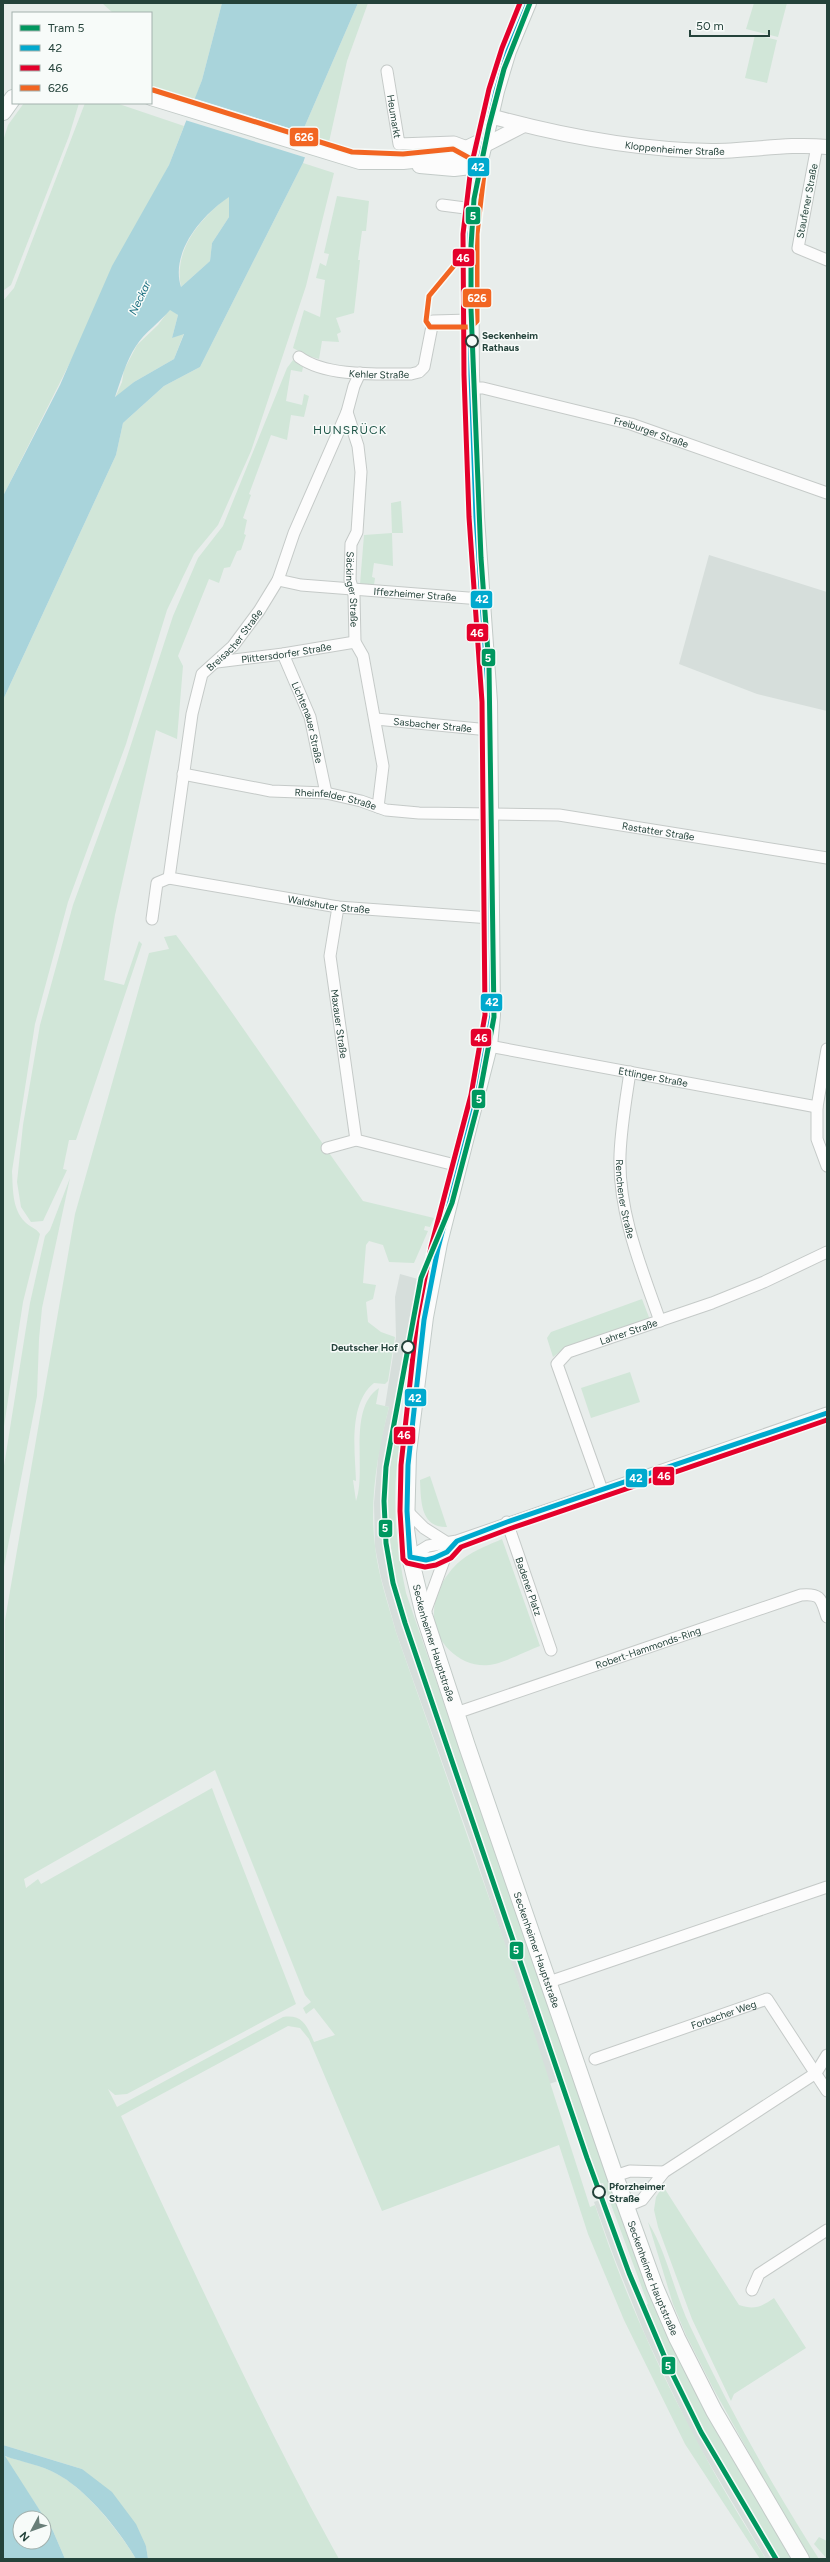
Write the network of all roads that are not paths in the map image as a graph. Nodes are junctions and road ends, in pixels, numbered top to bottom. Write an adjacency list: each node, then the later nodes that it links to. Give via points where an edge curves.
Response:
1 (528, 3): 6 (main road, Seckenheimer Hauptstraße, via 508,51)
2 (387, 71): 8 (street, Heumarkt, via 399,144)
3 (152, 97): 11 (main road, via 351,159)
4 (12, 99): 5 (main road)
5 (3, 112)
6 (490, 116): 7 (street, Kloppenheimer Straße); 9 (main road, Seckenheimer Hauptstraße)
7 (524, 125): 9 (street); 10 (street, Kloppenheimer Straße, via 660,149 713,151 792,146)
8 (442, 141): 9 (street, Heumarkt); 11 (street, via 449,148)
9 (479, 145): 11 (main road); 12 (main road, Seckenheimer Hauptstraße)
10 (822, 147): 15 (street, Staufener Straße, via 798,248)
11 (453, 162): 12 (main road); 12 (main road)
12 (477, 177): 14 (main road, Seckenheimer Hauptstraße)
13 (442, 205): 14 (street)
14 (472, 209): 16 (main road, Seckenheimer Hauptstraße)
15 (827, 260)
16 (470, 320): 18 (street, Kehler Straße, via 433,321 428,356 419,372); 19 (main road, Seckenheimer Hauptstraße)
17 (299, 357): 18 (street, Kehler Straße, via 309,365)
18 (360, 373): 20 (street)
19 (471, 388): 21 (street, Freiburger Straße, via 483,388 631,424); 24 (main road, Seckenheimer Hauptstraße)
20 (347, 412): 22 (street, Breisacher Straße, via 294,534); 23 (street, Säckinger Straße, via 358,446 361,472 357,532 351,544)
21 (827, 493)
22 (278, 580): 23 (street, Iffezheimer Straße, via 301,585); 27 (street, Breisacher Straße, via 233,646)
23 (352, 588): 24 (street, Iffezheimer Straße); 25 (street, Säckinger Straße)
24 (481, 598): 29 (main road, Seckenheimer Hauptstraße)
25 (355, 642): 26 (street, Plittersdorfer Straße); 28 (street, Säckinger Straße, via 363,656)
26 (284, 654): 27 (street, Plittersdorfer Straße); 31 (street, Lichtenauer Straße, via 310,717)
27 (217, 662): 30 (street, Breisacher Straße, via 202,674 192,714)
28 (376, 719): 29 (street, Sasbacher Straße); 32 (street, Säckinger Straße, via 383,766)
29 (489, 730): 33 (main road, Seckenheimer Hauptstraße)
30 (183, 774): 31 (street, Rheinfelder Straße, via 271,791); 35 (street, Breisacher Straße)
31 (326, 793): 32 (street, Rheinfelder Straße)
32 (378, 807): 33 (street, Rheinfelder Straße, via 419,813)
33 (490, 813): 34 (street, Rastatter Straße, via 559,815); 37 (main road, Seckenheimer Hauptstraße)
34 (827, 858)
35 (169, 878): 36 (street, Waldshuter Straße); 38 (street, via 157,883)
36 (338, 907): 37 (street, Waldshuter Straße); 43 (street, Maxauer Straße, via 330,956)
37 (490, 918): 39 (main road, Seckenheimer Hauptstraße, via 492,1016)
38 (152, 919)
39 (489, 1046): 41 (street, Ettlinger Straße); 45 (main road, Seckenheimer Hauptstraße)
40 (827, 1049): 42 (street)
41 (630, 1072): 42 (street, Ettlinger Straße); 48 (street, Renchener Straße, via 620,1155 621,1185 630,1235)
42 (817, 1108): 46 (street, via 817,1139)
43 (356, 1140): 44 (street); 45 (street)
44 (327, 1148)
45 (459, 1166): 51 (main road, Seckenheimer Hauptstraße, via 439,1243 422,1338 411,1419)
46 (827, 1166)
47 (827, 1252): 48 (street, Lahrer Straße, via 764,1282)
48 (660, 1321): 50 (street, Lahrer Straße, via 568,1352 557,1364)
49 (827, 1413): 50 (street)
50 (602, 1490): 52 (street)
51 (406, 1510): 53 (street); 54 (main road, Seckenheimer Hauptstraße)
52 (507, 1522): 53 (street); 57 (street, Badener Platz)
53 (446, 1547): 54 (street, via 426,1560); 55 (street)
54 (410, 1558): 55 (main road, Seckenheimer Hauptstraße)
55 (424, 1615): 58 (main road, Seckenheimer Hauptstraße)
56 (827, 1617): 58 (street, Robert-Hammonds-Ring, via 820,1598 813,1594 801,1595)
57 (551, 1650)
58 (456, 1713): 60 (main road, Seckenheimer Hauptstraße)
59 (827, 1887): 60 (street)
60 (549, 1982): 66 (main road, Seckenheimer Hauptstraße)
61 (827, 2056): 63 (street)
62 (595, 2059): 63 (street, Forbacher Weg, via 767,1999)
63 (816, 2073): 64 (street); 65 (street)
64 (827, 2091)
65 (664, 2172): 66 (street, via 630,2171); 67 (street, via 642,2200)
66 (614, 2176): 67 (main road, Seckenheimer Hauptstraße)
67 (625, 2207): 70 (main road, Seckenheimer Hauptstraße, via 677,2338 714,2411)
68 (827, 2230): 69 (street, via 759,2274)
69 (752, 2290)
70 (801, 2559)

